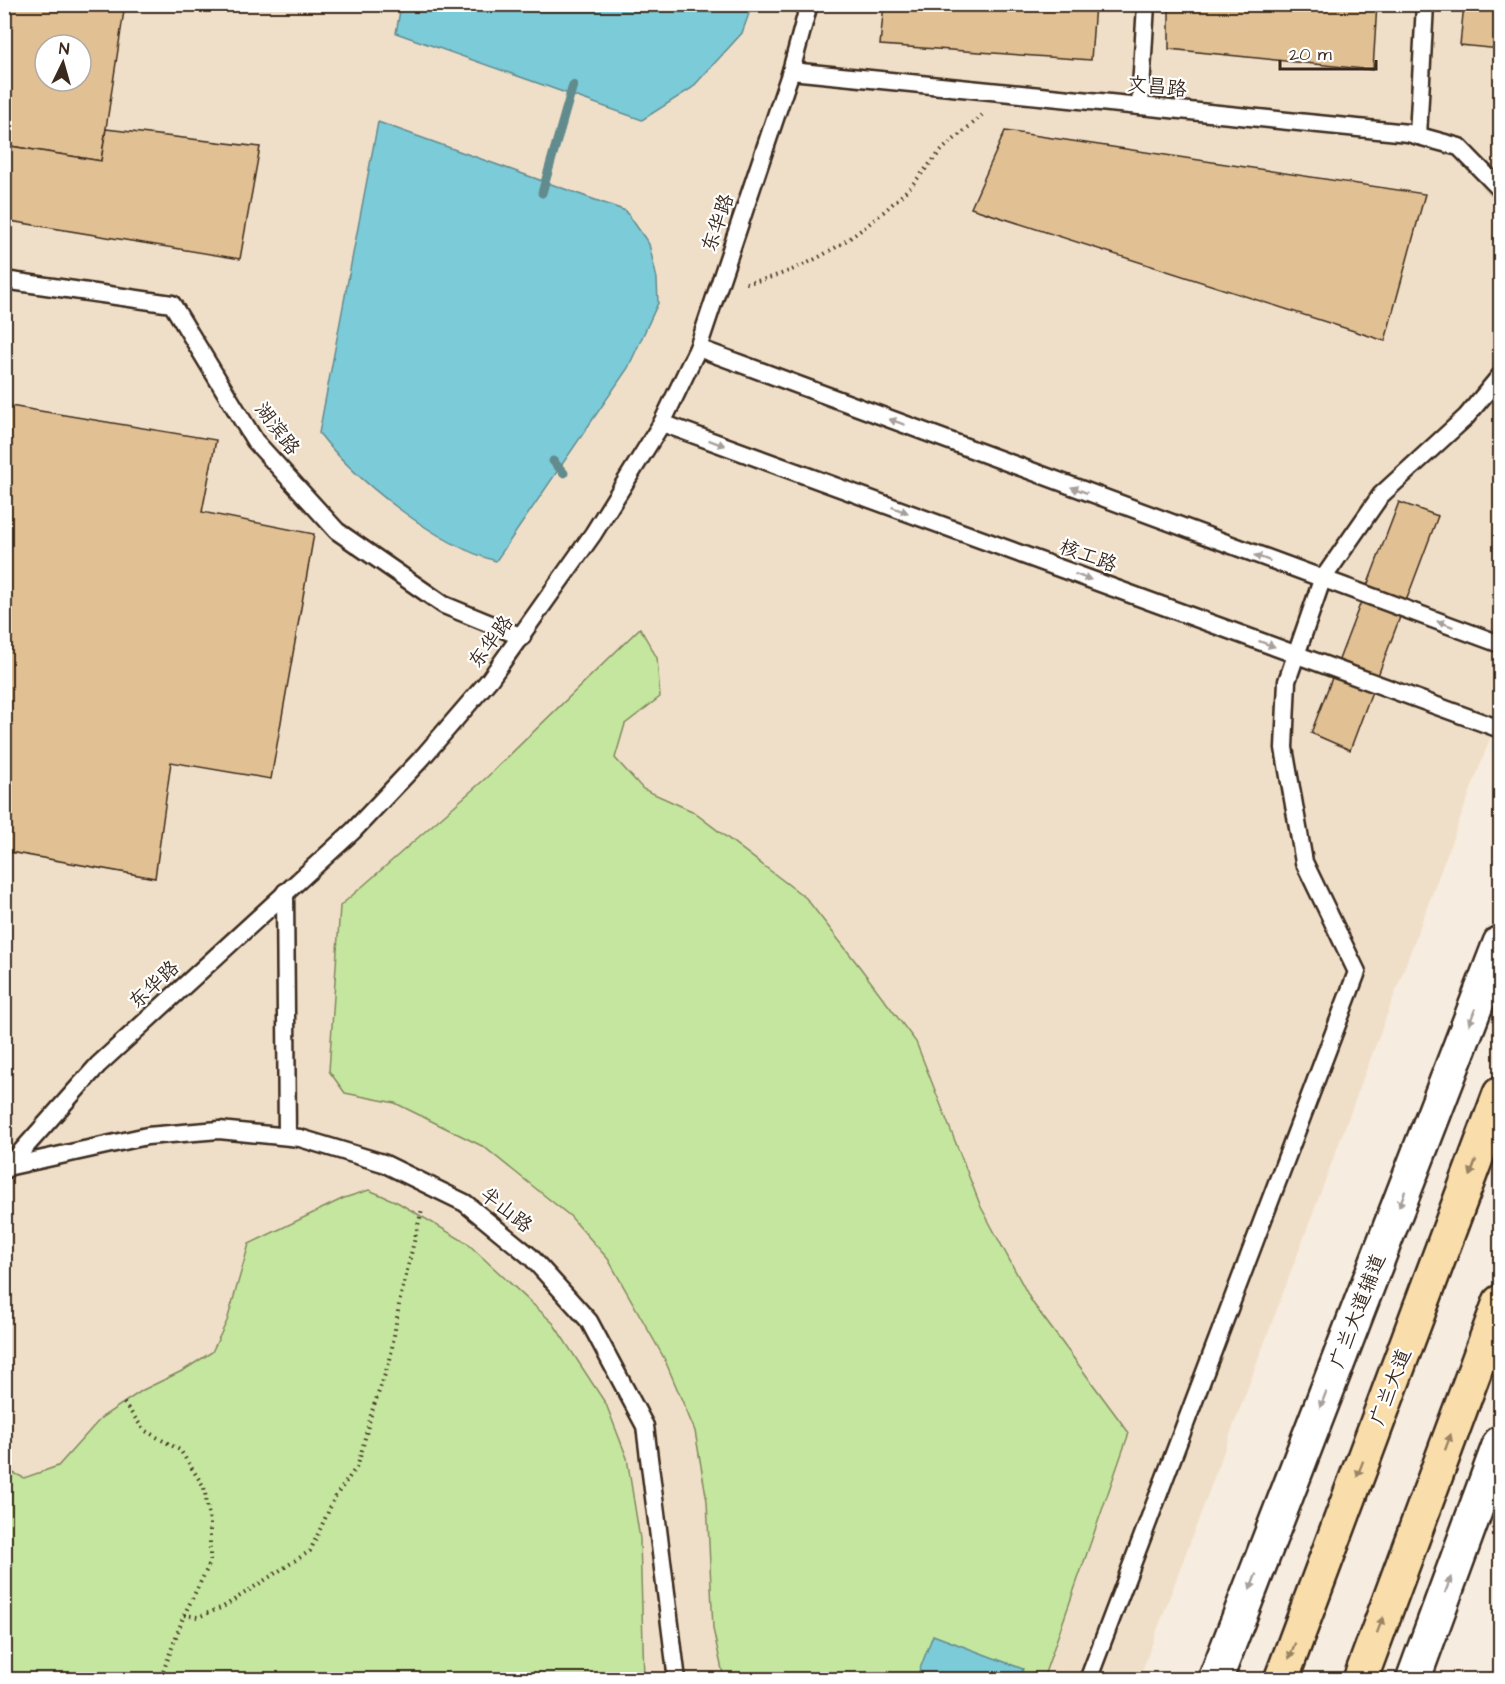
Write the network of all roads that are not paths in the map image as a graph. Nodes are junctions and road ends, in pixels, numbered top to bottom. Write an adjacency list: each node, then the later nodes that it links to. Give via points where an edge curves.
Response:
1 (809, 4): 4 (lane, 东华路)
2 (1146, 4): 5 (lane)
3 (1425, 4): 6 (lane)
4 (791, 71): 5 (lane, 文昌路); 9 (lane, 东华路)
5 (1140, 106): 6 (lane, 文昌路)
6 (1418, 136): 7 (lane, 文昌路, via 1460,147)
7 (1500, 189)
8 (4, 280): 13 (lane, 湖滨路, via 172,304 255,441 337,531 444,605)
9 (698, 348): 11 (lane, 东华路); 12 (lane, one-way to 9)
10 (1500, 376): 12 (lane, via 1466,417 1381,495)
11 (662, 423): 13 (lane, 东华路, via 593,534); 15 (lane, 核工路, one-way to 15)
12 (1322, 580): 14 (lane, one-way to 12); 15 (lane)
13 (522, 637): 17 (lane, 东华路, via 422,758 353,831)
14 (1500, 644)
15 (1296, 654): 16 (lane, 核工路); 25 (lane, via 1287,681 1284,748 1304,862 1357,972)
16 (1500, 729)
17 (285, 892): 20 (lane); 21 (lane, 东华路, via 98,1065)
18 (1500, 943): 26 (main road, 广兰大道辅道, one-way to 26)
19 (1500, 1094): 27 (main road, 广兰大道, one-way to 27)
20 (287, 1136): 21 (lane, 半山路, via 219,1130 147,1136); 24 (lane, 半山路, via 383,1163 465,1203 531,1257 589,1321 645,1426)
21 (6, 1168)
22 (1500, 1302): 28 (main road, one-way to 22)
23 (1500, 1443): 29 (main road, one-way to 23)
24 (677, 1680)
25 (1088, 1680)
26 (1215, 1680)
27 (1281, 1680)
28 (1360, 1680)
29 (1413, 1680)

